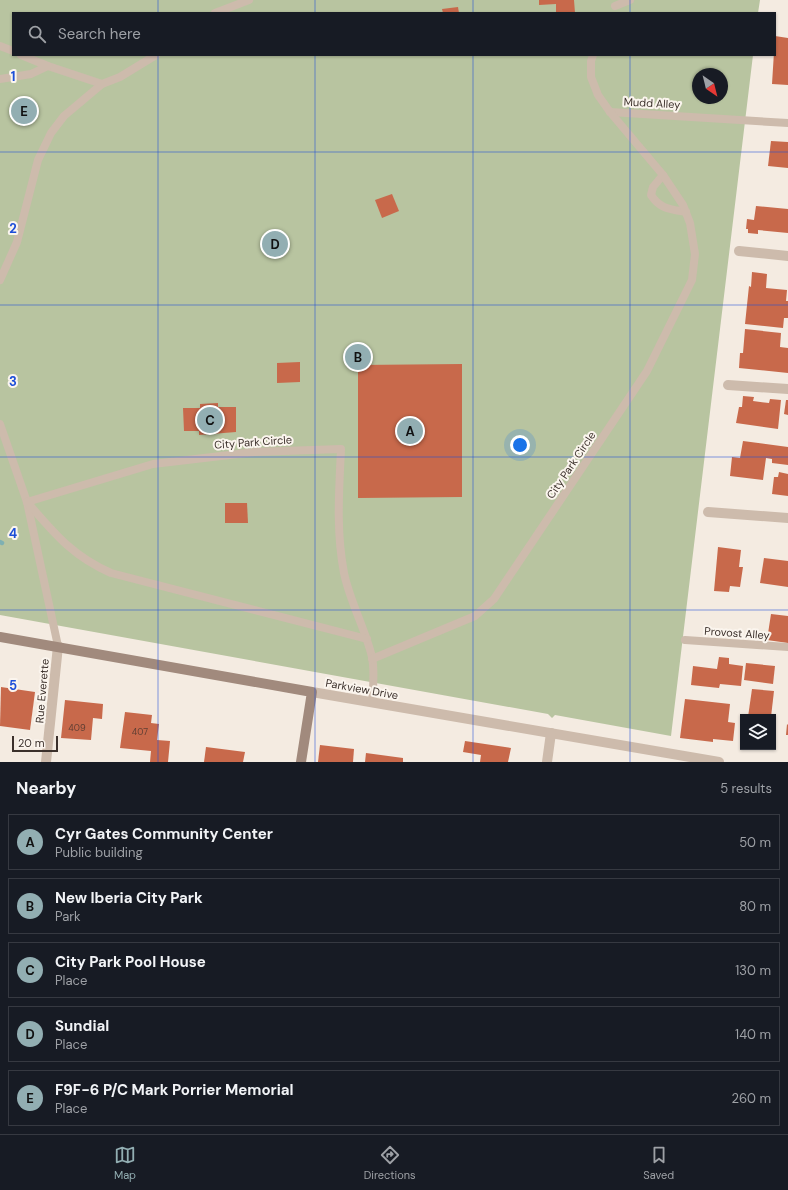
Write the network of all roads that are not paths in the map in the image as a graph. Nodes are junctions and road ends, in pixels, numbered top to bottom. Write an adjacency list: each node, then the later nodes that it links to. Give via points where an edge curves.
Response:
1 (249, 0): 4 (lane)
2 (630, 0): 3 (lane)
3 (615, 6)
4 (218, 12)
5 (0, 46): 6 (lane)
6 (12, 51)
7 (24, 56): 10 (lane)
8 (154, 56): 12 (lane, via 120,77)
9 (592, 56): 13 (lane, City Park Circle, via 590,61 591,77 598,95)
10 (48, 66): 11 (lane, via 31,74); 12 (lane)
11 (0, 79)
12 (102, 84): 19 (lane, via 64,116 51,133 38,160 17,242)
13 (610, 112): 14 (lane, Mudd Alley); 15 (lane, City Park Circle)
14 (788, 123)
15 (663, 175): 16 (lane, City Park Circle); 16 (lane, via 653,187 651,195 657,204)
16 (686, 212): 31 (lane, City Park Circle, via 695,254 692,280 647,371 506,581 485,608 475,616)
17 (739, 251): 18 (street)
18 (788, 256)
19 (0, 280)
20 (728, 385): 21 (street)
21 (788, 389)
22 (0, 424): 23 (lane)
23 (27, 502): 27 (lane, via 70,549 90,563 112,573); 27 (lane, City Park Circle, via 153,464 255,452 341,449 339,532 344,573 350,598); 29 (lane)
24 (708, 512): 25 (street)
25 (788, 518)
26 (0, 637): 29 (main road, Parkview Drive)
27 (367, 639): 31 (lane, City Park Circle)
28 (685, 640): 30 (lane, Provost Alley)
29 (58, 646): 32 (main road, Parkview Drive); 35 (street, Rue Everette)
30 (788, 647)
31 (372, 658): 33 (lane, City Park Circle)
32 (312, 692): 33 (street, Parkview Drive); 36 (main road)
33 (372, 703): 34 (street, Parkview Drive)
34 (551, 733): 37 (street); 38 (street, Parkview Drive)
35 (46, 762)
36 (301, 762)
37 (546, 762)
38 (719, 762)

